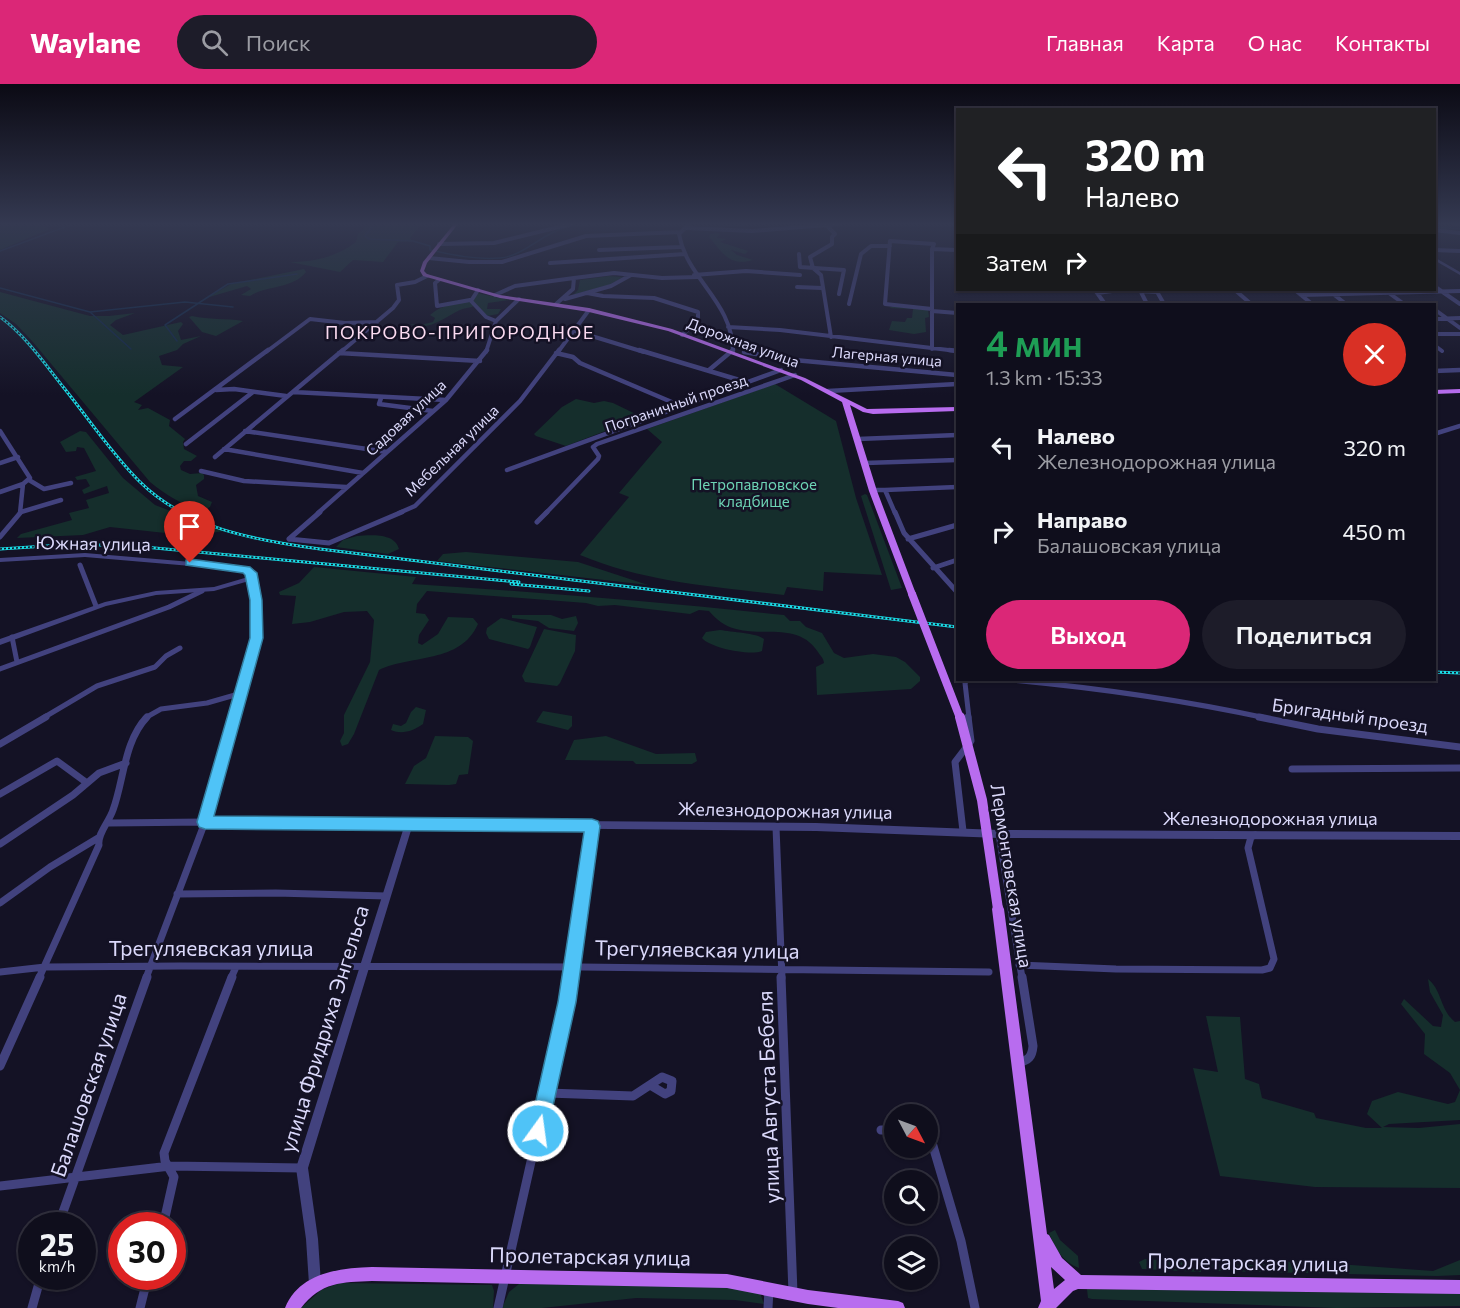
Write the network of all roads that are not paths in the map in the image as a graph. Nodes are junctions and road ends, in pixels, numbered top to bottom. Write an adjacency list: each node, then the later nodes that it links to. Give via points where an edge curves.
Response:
1 (417, 281): 48 (street, via 397,285 397,304)
2 (438, 281): 31 (street, via 435,283 437,306)
3 (444, 281): 16 (main road, Дорожная улица)
4 (551, 281): 27 (street, via 515,286)
5 (574, 281): 30 (street, via 573,289)
6 (620, 281): 24 (street)
7 (700, 281): 49 (street, via 719,303)
8 (799, 281): 15 (street, via 798,287)
9 (821, 281): 15 (street)
10 (842, 281): 25 (street)
11 (854, 281): 38 (street)
12 (887, 281): 41 (street, via 885,304)
13 (932, 281): 41 (street)
14 (1436, 287): 22 (street)
15 (822, 288): 55 (street)
16 (478, 290): 27 (main road, Дорожная улица); 31 (street)
17 (1095, 291): 32 (street)
18 (1236, 291): 33 (street)
19 (1295, 291): 28 (street)
20 (1329, 291): 26 (street)
21 (1386, 291): 22 (street); 26 (street); 36 (street)
22 (1442, 291): 23 (street); 39 (street)
23 (1460, 291)
24 (587, 293): 30 (street); 54 (street, via 659,298 699,313 694,326)
25 (839, 294)
26 (1333, 294): 28 (street); 35 (street)
27 (495, 295): 29 (main road, Дорожная улица)
28 (1301, 295): 34 (street)
29 (519, 299): 37 (main road, Дорожная улица); 47 (street)
30 (563, 299): 37 (street)
31 (470, 300): 47 (street, via 486,317)
32 (1104, 303)
33 (1250, 303)
34 (1311, 303)
35 (1346, 303)
36 (1403, 303)
37 (556, 304): 40 (main road, Дорожная улица)
38 (849, 304)
39 (1460, 304)
40 (589, 310): 51 (street, Мебельная улица); 54 (main road, Дорожная улица)
41 (932, 310): 43 (street); 57 (street)
42 (1436, 310): 44 (street)
43 (956, 313)
44 (1448, 318): 45 (street); 46 (street); 50 (street)
45 (1460, 318)
46 (1436, 319)
47 (496, 321): 64 (street, Садовая улица, via 489,348)
48 (377, 322): 62 (street); 73 (street, via 310,319)
49 (728, 327): 55 (street); 60 (street)
50 (1460, 328)
51 (572, 330): 63 (street, Мебельная улица); 65 (street)
52 (1436, 334): 53 (street)
53 (1460, 334)
54 (682, 335): 60 (main road, Дорожная улица)
55 (831, 337): 57 (street)
56 (1436, 346): 59 (street)
57 (932, 348): 58 (street)
58 (956, 351)
59 (1442, 351)
60 (733, 352): 65 (street); 66 (main road, Дорожная улица)
61 (744, 352): 70 (street, Лагерная улица)
62 (339, 353): 64 (street); 76 (street)
63 (555, 353): 83 (street, via 573,357); 119 (street, Мебельная улица, via 520,401 415,506 329,543)
64 (480, 361): 81 (street, Садовая улица)
65 (709, 370): 71 (street)
66 (781, 370): 69 (main road, Дорожная улица); 71 (street)
67 (1460, 370): 68 (street)
68 (1436, 371)
69 (795, 375): 74 (main road, Дорожная улица); 116 (street, Пограничный проезд, via 597,444 593,447 598,459)
70 (956, 375)
71 (747, 382): 83 (street)
72 (956, 384): 74 (street)
73 (216, 390): 75 (street); 87 (street)
74 (828, 391): 82 (main road, Дорожная улица)
75 (253, 392): 79 (street); 95 (street)
76 (293, 392): 79 (street); 80 (street)
77 (1436, 392): 78 (main road)
78 (1460, 392)
79 (286, 396): 90 (street)
80 (381, 398): 81 (street); 85 (street, via 379,404)
81 (446, 400): 85 (street, Садовая улица)
82 (845, 401): 86 (main road, Дорожная улица); 88 (main road, Лермонтовская улица)
83 (681, 406): 103 (street)
84 (956, 409): 86 (main road)
85 (434, 411): 97 (street, Садовая улица)
86 (873, 412): 88 (main road, via 859,414)
87 (175, 419)
88 (852, 420): 94 (main road, Лермонтовская улица)
89 (1460, 426): 91 (street)
90 (244, 431): 96 (street); 97 (street)
91 (1436, 433)
92 (1, 434): 98 (street)
93 (956, 435): 94 (street)
94 (858, 439): 102 (main road, Лермонтовская улица)
95 (186, 444)
96 (224, 449): 99 (street); 105 (street)
97 (387, 452): 105 (street, Садовая улица)
98 (18, 457): 101 (street); 106 (street)
99 (215, 457)
100 (956, 460): 102 (street)
101 (0, 463)
102 (865, 463): 112 (main road, Лермонтовская улица)
103 (507, 470)
104 (201, 471): 109 (street, via 244,481)
105 (363, 474): 109 (street, Садовая улица)
106 (28, 480): 107 (street, via 44,489); 108 (street)
107 (71, 483)
108 (23, 484): 113 (street); 115 (street)
109 (346, 487): 119 (street, Садовая улица)
110 (956, 487): 111 (street)
111 (885, 489): 112 (street); 120 (street)
112 (873, 490): 169 (main road, Лермонтовская улица, bridge, via 969,750 987,825)
113 (0, 492)
114 (61, 500): 115 (street)
115 (21, 512): 118 (street)
116 (537, 522)
117 (956, 525): 120 (street)
118 (0, 537)
119 (289, 539)
120 (908, 539): 124 (street)
121 (0, 560): 125 (street, Южная улица, via 85,555 136,558 239,568 251,573)
122 (956, 560): 124 (street)
123 (80, 565): 128 (street)
124 (933, 568): 127 (street)
125 (251, 578): 126 (street); 136 (street, Балашовская улица, via 257,638)
126 (202, 591): 128 (street, via 156,593); 132 (street, via 170,607)
127 (956, 591)
128 (96, 606): 129 (street)
129 (12, 637): 130 (street); 132 (street)
130 (0, 642)
131 (180, 648): 137 (street, via 155,667 97,686)
132 (17, 662): 133 (street)
133 (0, 669)
134 (966, 681): 149 (street, via 971,735 955,762)
135 (1023, 681): 138 (street, Бригадный проезд, via 1092,687 1318,729)
136 (242, 693): 139 (street, via 157,711 144,719); 144 (street, Балашовская улица)
137 (0, 744)
138 (1460, 747)
139 (126, 764): 142 (street, via 105,770); 145 (street)
140 (1460, 768): 141 (street)
141 (1292, 769)
142 (87, 783): 143 (street, via 80,782 57,761); 155 (street)
143 (0, 794)
144 (205, 822): 145 (street, Железнодорожная улица); 146 (street, Железнодорожная улица); 157 (street, Балашовская улица)
145 (109, 823): 154 (street)
146 (409, 824): 147 (street, Железнодорожная улица); 158 (street, улица Фридриха Энгельса)
147 (592, 826): 148 (street, Железнодорожная улица); 165 (street)
148 (776, 827): 149 (street, Железнодорожная улица); 166 (street, улица Августа Бебеля)
149 (963, 831): 150 (street, Железнодорожная улица)
150 (999, 834): 151 (street, Железнодорожная улица); 160 (street)
151 (1230, 834): 152 (street, Железнодорожная улица); 156 (street)
152 (1255, 834): 153 (street, Железнодорожная улица); 156 (street)
153 (1460, 836)
154 (98, 838): 159 (street); 162 (street, via 91,866)
155 (0, 844)
156 (1248, 848): 160 (street, via 1274,959 1270,968)
157 (177, 894): 158 (street); 161 (street, Балашовская улица)
158 (386, 896): 164 (street, улица Фридриха Энгельса)
159 (0, 903)
160 (1019, 965): 169 (street, via 1033,1046 1032,1056)
161 (150, 966): 162 (street, Трегуляевская улица); 163 (street, Трегуляевская улица); 176 (street, Балашовская улица)
162 (45, 967): 167 (street, Трегуляевская улица); 170 (street)
163 (236, 967): 164 (street, Трегуляевская улица); 174 (street, via 164,1153)
164 (364, 967): 165 (street, Трегуляевская улица); 175 (street, улица Фридриха Энгельса)
165 (572, 967): 166 (street, Трегуляевская улица); 172 (street)
166 (783, 969): 168 (street, Трегуляевская улица); 188 (street, улица Августа Бебеля)
167 (0, 972)
168 (989, 972)
169 (1018, 1063): 180 (main road, Лермонтовская улица)
170 (0, 1066)
171 (650, 1085): 172 (street, via 633,1096)
172 (548, 1093): 181 (street)
173 (937, 1158): 196 (street, via 961,1241)
174 (170, 1166): 175 (street); 176 (street); 179 (street, via 174,1177)
175 (302, 1168): 183 (street, улица Фридриха Энгельса)
176 (74, 1179): 177 (street); 178 (street, Балашовская улица)
177 (0, 1186)
178 (63, 1212)
179 (167, 1212)
180 (1040, 1230): 182 (main road, via 1053,1256); 189 (main road, Лермонтовская улица)
181 (505, 1276): 183 (main road, Пролетарская улица, via 372,1274 331,1276); 185 (main road, Пролетарская улица, via 727,1281); 193 (street)
182 (1078, 1282): 184 (main road, Пролетарская улица); 189 (main road)
183 (315, 1284): 192 (main road, Пролетарская улица)
184 (1460, 1287)
185 (769, 1288): 188 (main road, Пролетарская улица); 194 (street)
186 (37, 1290): 190 (street)
187 (144, 1290): 191 (street)
188 (793, 1293): 195 (main road, Пролетарская улица)
189 (1047, 1306)
190 (32, 1308)
191 (140, 1308)
192 (292, 1308)
193 (498, 1308)
194 (768, 1308)
195 (898, 1308)
196 (975, 1308)

